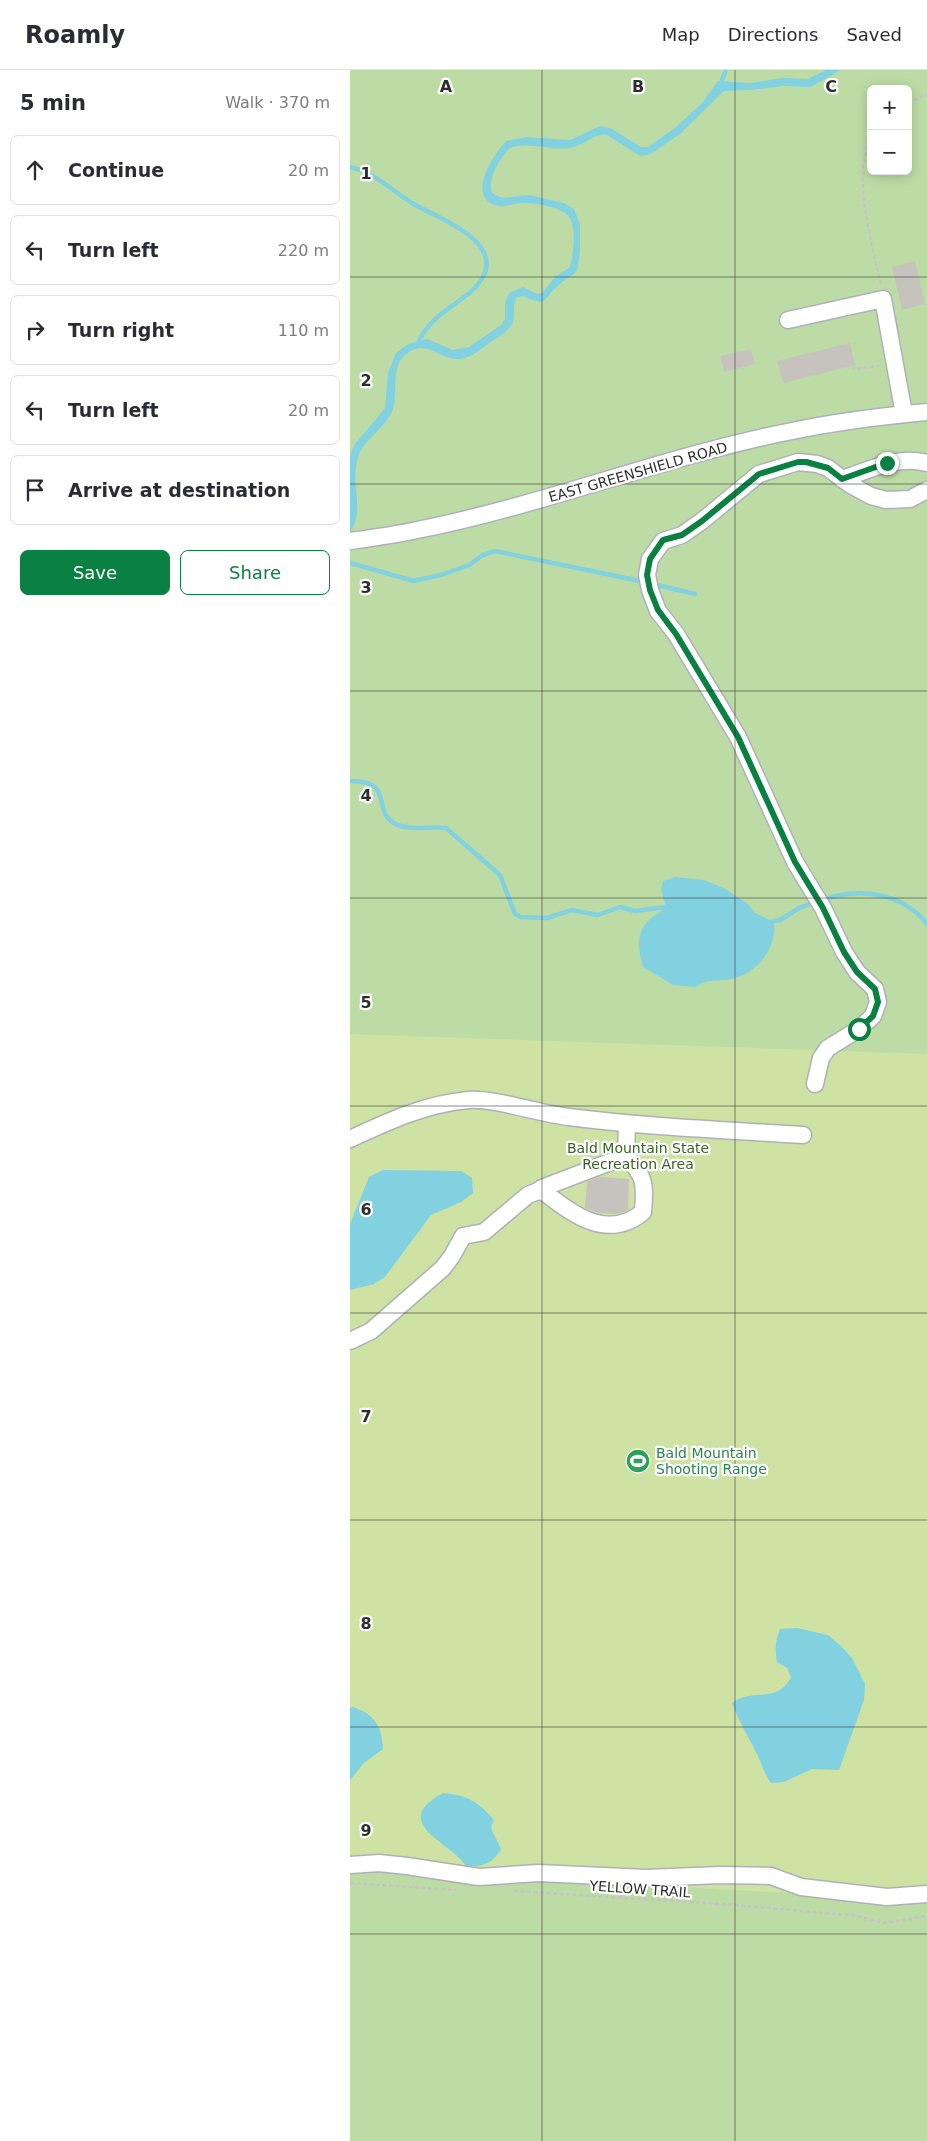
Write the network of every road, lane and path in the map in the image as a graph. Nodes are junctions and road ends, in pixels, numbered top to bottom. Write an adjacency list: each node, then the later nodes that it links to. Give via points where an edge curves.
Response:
1 (927, 94): 2 (path)
2 (912, 101)
3 (867, 147): 4 (path, via 861,168 862,185)
4 (883, 299): 5 (street); 6 (street)
5 (788, 320)
6 (893, 364): 7 (path, via 855,369); 9 (street)
7 (852, 366)
8 (927, 412): 9 (street, EAST GREENSHIELD ROAD)
9 (904, 414): 13 (street, EAST GREENSHIELD ROAD, via 791,431 418,530)
10 (927, 463): 11 (street, via 906,460 887,463)
11 (842, 479): 12 (street, via 871,496 886,500 910,499); 14 (street, via 828,468 806,462 759,474 682,535 663,540 650,559 647,575 658,610 738,737 795,862 823,908 844,952 857,972 875,989 878,1002 873,1016 828,1048)
12 (927, 490)
13 (350, 541)
14 (815, 1084)
15 (627, 1124): 16 (street); 17 (street, via 470,1100 433,1105 398,1116); 18 (street)
16 (803, 1135)
17 (350, 1139)
18 (626, 1156): 19 (street); 19 (street, via 640,1170 644,1184 643,1212 632,1221 619,1225 597,1224 573,1214)
19 (538, 1191): 20 (street, via 528,1195 484,1232 463,1236 442,1268 371,1331)
20 (350, 1341)
21 (350, 1865): 25 (street, via 379,1863 479,1877 538,1873 646,1878 771,1876 801,1887 887,1897)
22 (350, 1883): 23 (path)
23 (461, 1890)
24 (509, 1891): 26 (path, YELLOW TRAIL, via 744,1906 858,1916 884,1923)
25 (927, 1894)
26 (927, 1916)

